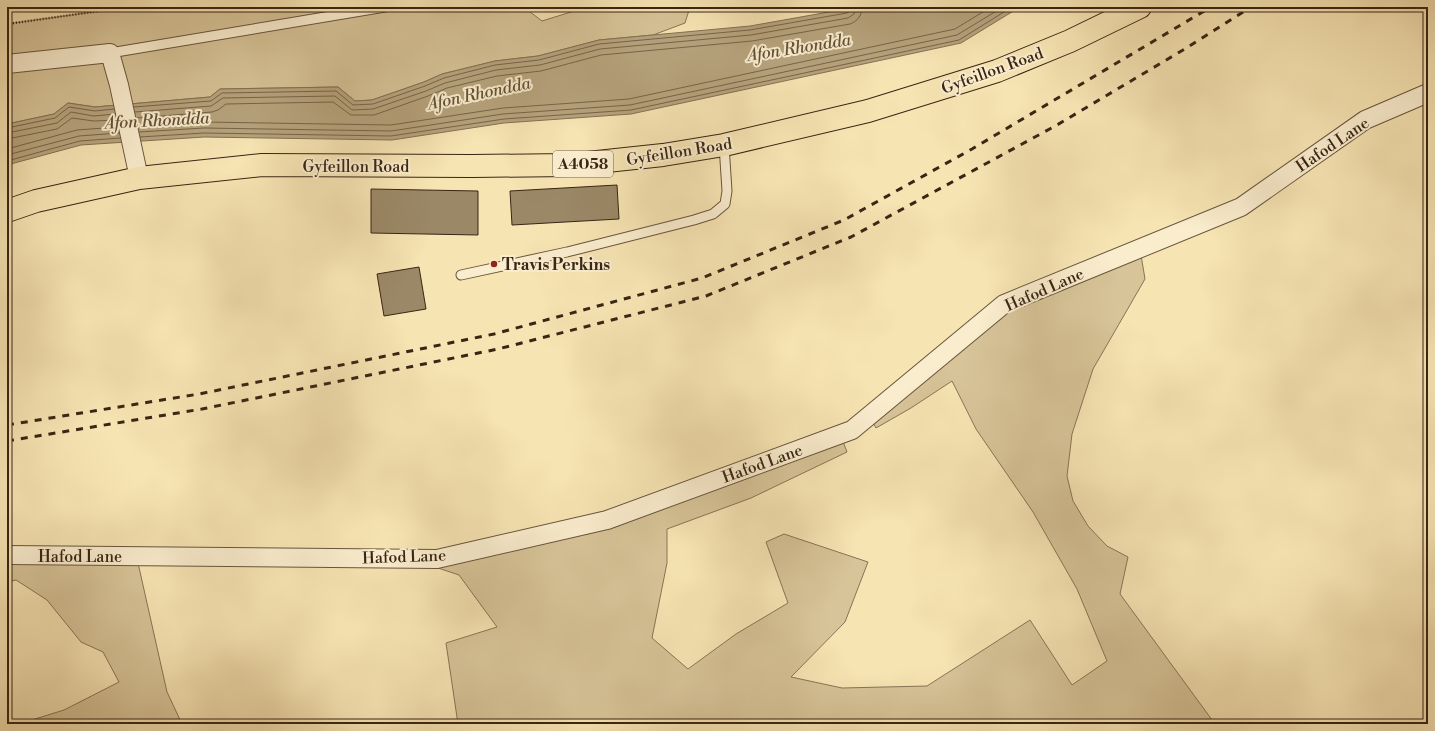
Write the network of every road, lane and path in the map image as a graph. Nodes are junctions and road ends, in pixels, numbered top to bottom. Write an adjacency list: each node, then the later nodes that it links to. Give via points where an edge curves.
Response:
1 (128, 7): 4 (path)
2 (385, 7): 5 (lane)
3 (1140, 7): 8 (main road, Gyfeillon Road / A4058, via 1070,41 997,71 868,111)
4 (7, 24)
5 (110, 53): 6 (street); 9 (street)
6 (7, 64)
7 (1428, 93): 12 (street, Hafod Lane, via 1365,120 1241,207 1004,304 852,430 607,520 437,559)
8 (724, 145): 9 (main road, Gyfeillon Road / A4058, via 663,155 569,165 262,165); 11 (lane, via 727,191 725,204 713,214 567,252)
9 (139, 178): 10 (main road, Gyfeillon Road / A4058)
10 (7, 211)
11 (461, 274)
12 (7, 556)

